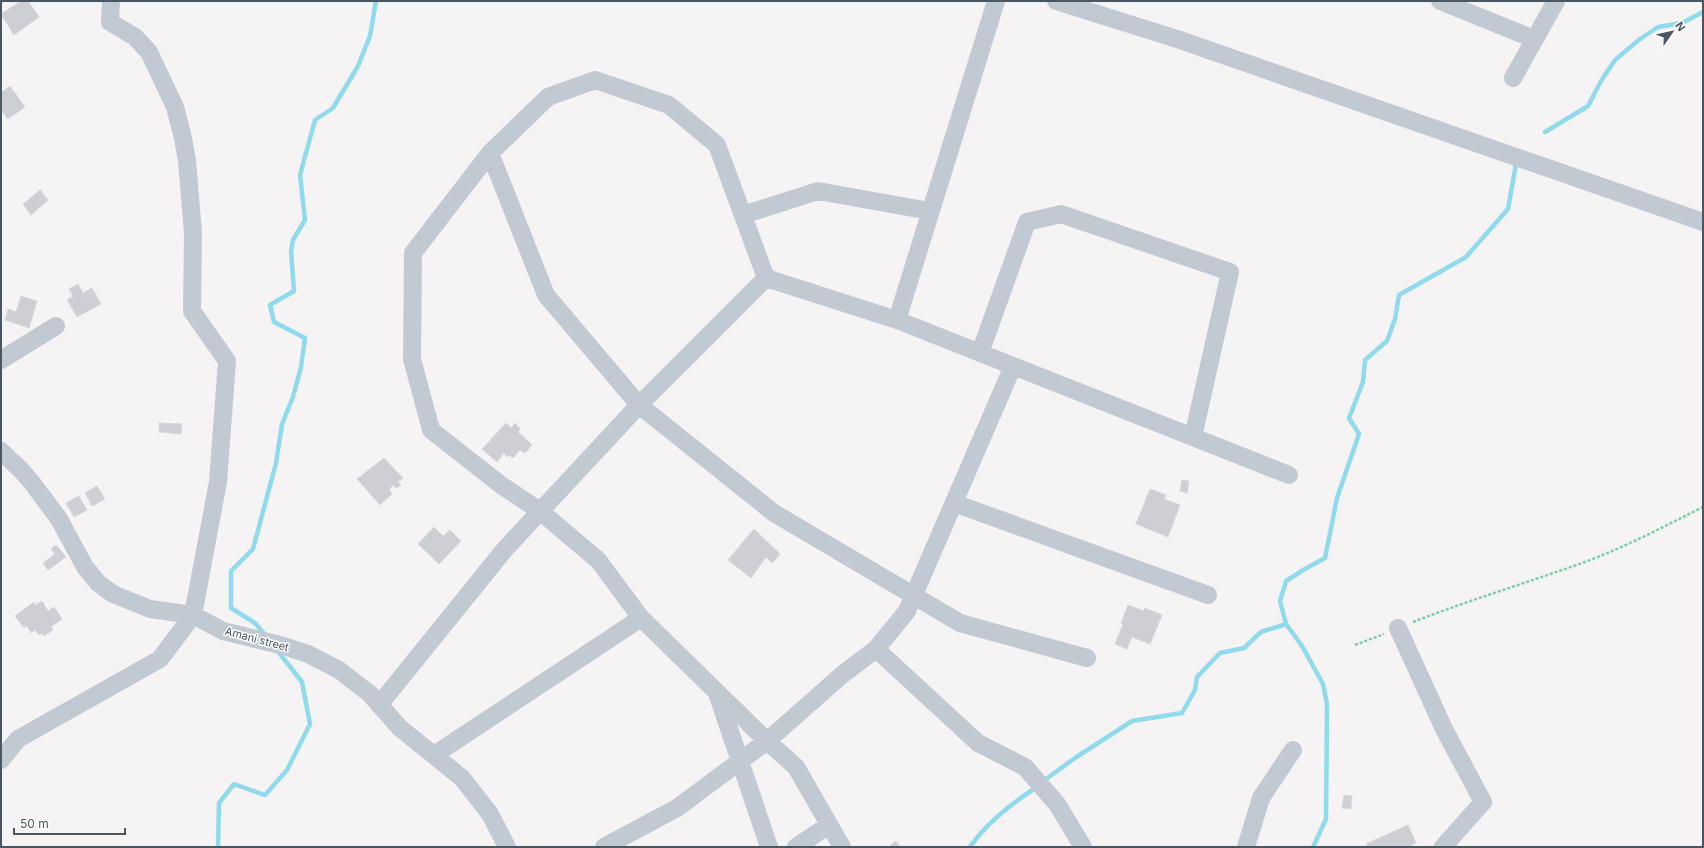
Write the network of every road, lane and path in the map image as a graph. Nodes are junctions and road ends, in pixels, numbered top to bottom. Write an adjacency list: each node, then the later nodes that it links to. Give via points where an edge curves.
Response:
1 (111, 1): 27 (street, via 110,22 135,37 149,52 175,107 187,161 193,233 192,310 228,361 218,482)
2 (996, 1): 9 (street)
3 (1440, 1): 6 (street)
4 (1556, 1): 6 (street)
5 (1066, 3): 11 (street, via 1178,39)
6 (1534, 39): 7 (street)
7 (1513, 78)
8 (490, 153): 10 (street, via 548,97 595,80 669,105 717,145); 18 (street, via 546,295); 24 (street, via 413,253 412,359 431,430 501,485)
9 (930, 212): 10 (street, via 818,191); 13 (street)
10 (742, 215): 12 (street)
11 (1703, 222)
12 (766, 278): 13 (street); 18 (street)
13 (897, 320): 15 (street)
14 (56, 326): 16 (street)
15 (980, 353): 17 (street); 19 (street, via 1027,222 1061,214 1230,272)
16 (1, 360)
17 (1013, 366): 19 (street); 22 (street)
18 (639, 405): 24 (street); 26 (street, via 774,513)
19 (1193, 437): 21 (street)
20 (1, 451): 27 (street, Amani street, via 34,484 59,519 85,567 98,583 113,594 150,609)
21 (1289, 475)
22 (954, 503): 25 (street); 26 (street)
23 (1703, 507): 29 (path, via 1594,558 1456,605)
24 (540, 511): 28 (street, via 598,560); 34 (street, via 505,549)
25 (1208, 595)
26 (914, 596): 31 (street, via 908,610); 32 (street, via 960,623)
27 (193, 615): 34 (street, Amani street, via 223,631 308,654 339,670); 38 (street, via 160,659 18,739)
28 (641, 618): 33 (street); 37 (street)
29 (1398, 628): 30 (path); 48 (street, via 1444,729 1483,802)
30 (1355, 645)
31 (876, 649): 35 (street, via 843,674); 46 (street, via 978,743 1025,767 1057,804)
32 (1087, 658)
33 (716, 692): 35 (street); 39 (street)
34 (380, 705): 37 (street, Amani street, via 400,728)
35 (767, 741): 39 (street); 40 (street, via 796,767)
36 (1293, 750): 47 (street, via 1261,798)
37 (434, 755): 41 (street, Amani street, via 467,784 490,814)
38 (1, 760)
39 (740, 762): 42 (street, via 677,808); 43 (street)
40 (829, 825): 44 (street); 45 (street)
41 (507, 847)
42 (604, 847)
43 (769, 847)
44 (796, 847)
45 (842, 847)
46 (1082, 847)
47 (1246, 847)
48 (1443, 847)

